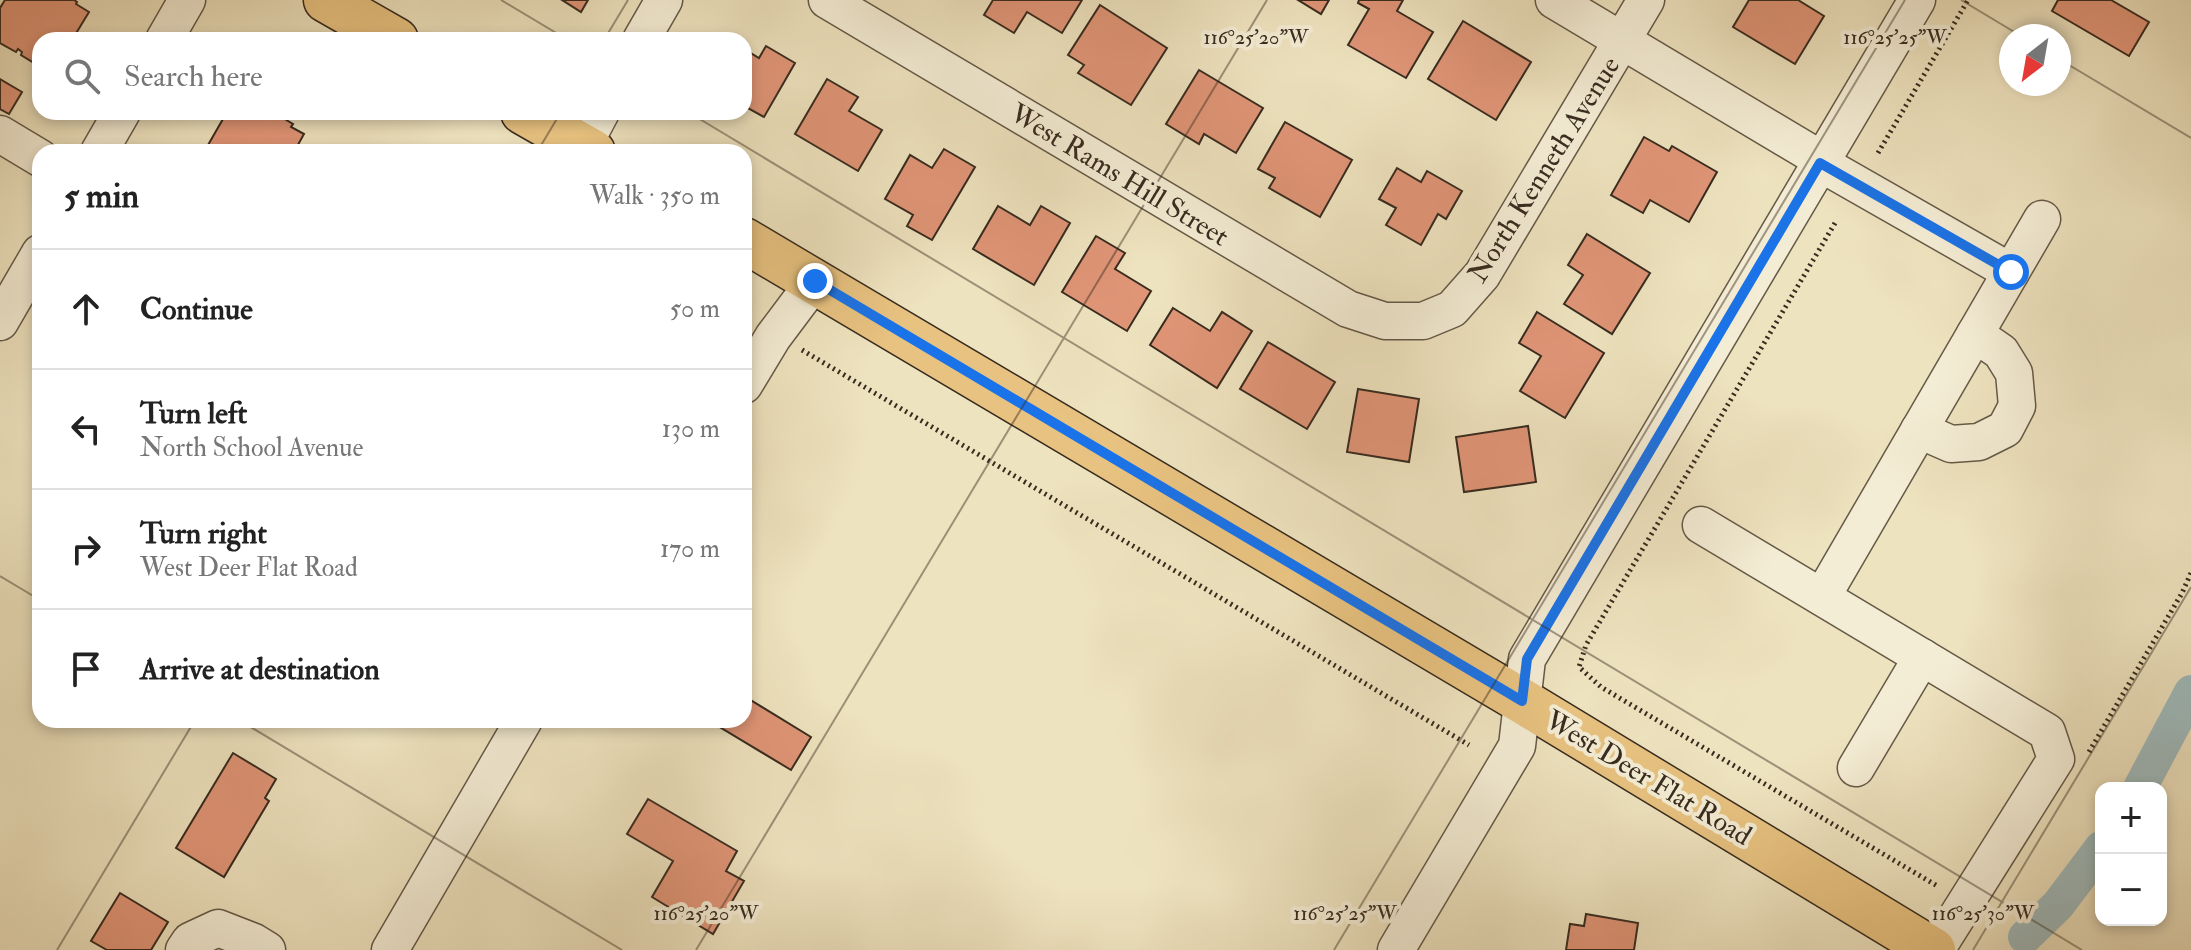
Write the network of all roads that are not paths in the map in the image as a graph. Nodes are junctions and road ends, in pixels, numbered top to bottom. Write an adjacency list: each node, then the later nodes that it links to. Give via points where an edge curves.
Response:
1 (187, 0): 8 (street)
2 (326, 0): 9 (main road)
3 (664, 0): 10 (street)
4 (827, 0): 24 (street, West Rams Hill Street, via 1348,309 1385,321)
5 (1554, 0): 11 (street)
6 (1646, 0): 11 (street, North Kenneth Avenue)
7 (1917, 0): 18 (street)
8 (169, 32)
9 (382, 32)
10 (646, 32)
11 (1622, 41): 18 (street); 24 (street, North Kenneth Avenue, via 1482,275 1452,309)
12 (117, 120): 16 (street)
13 (545, 120): 15 (main road)
14 (0, 134): 17 (street)
15 (593, 137)
16 (104, 144)
17 (32, 153)
18 (1821, 162): 22 (street); 32 (street, via 1527,659)
19 (2042, 219): 22 (street)
20 (752, 245): 23 (main road, West Deer Flat Road)
21 (32, 267): 25 (street)
22 (2011, 272): 26 (street)
23 (815, 281): 27 (street); 32 (main road, West Deer Flat Road)
24 (1423, 321)
25 (0, 322)
26 (1975, 334): 28 (street); 28 (street, via 2001,352 2014,373 2017,406 2005,429 1979,442 1951,444)
27 (752, 372)
28 (1919, 430): 30 (street)
29 (1701, 525): 30 (street)
30 (1822, 597): 31 (street)
31 (1922, 657): 34 (street); 39 (street, via 2047,732 2056,759)
32 (1522, 701): 38 (street, via 1517,746); 39 (main road, West Deer Flat Road)
33 (519, 728): 37 (street)
34 (1856, 768)
35 (184, 950): 36 (street, via 190,941 218,928)
36 (267, 950)
37 (390, 950)
38 (1396, 950)
39 (1935, 950)

